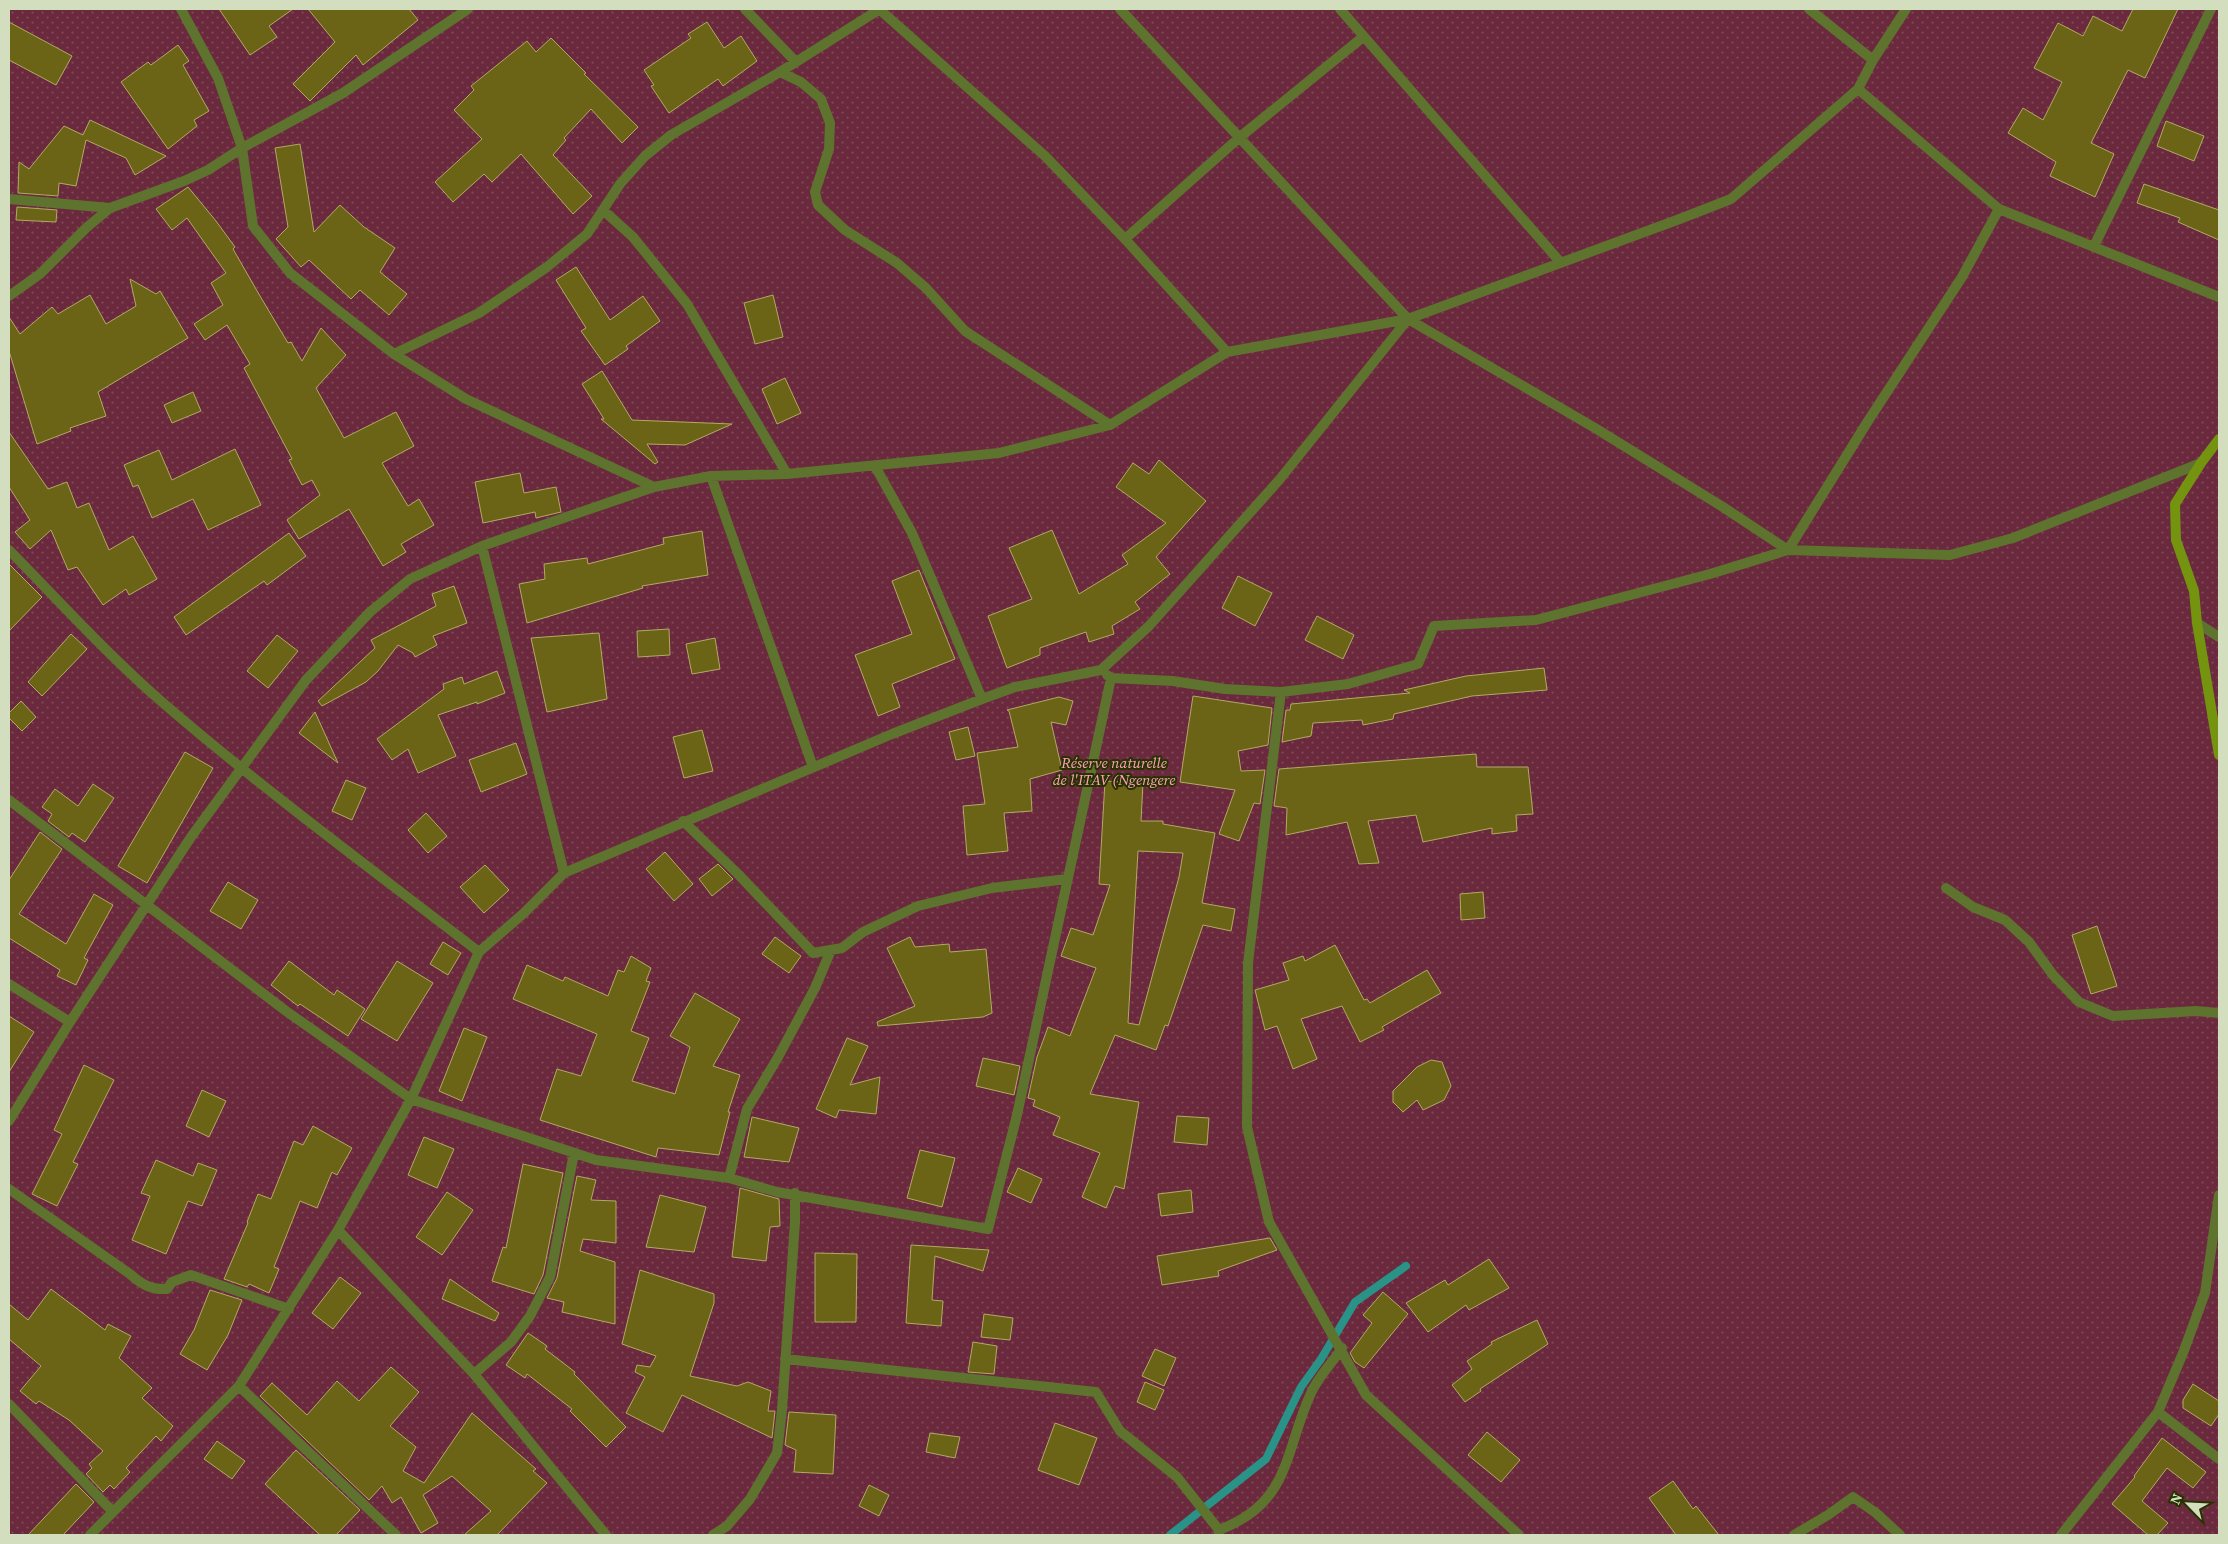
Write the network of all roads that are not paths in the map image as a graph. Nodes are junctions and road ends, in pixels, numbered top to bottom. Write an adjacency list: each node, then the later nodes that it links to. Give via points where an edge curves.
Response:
1 (181, 9): 16 (street, via 218,78)
2 (468, 9): 16 (street, via 344,93)
3 (746, 9): 12 (street)
4 (879, 9): 12 (street); 21 (street, via 1045,156)
5 (1120, 9): 15 (street)
6 (1340, 9): 10 (street)
7 (1809, 9): 11 (street)
8 (1906, 9): 11 (street)
9 (2211, 9): 22 (street)
10 (1363, 37): 15 (street); 23 (street)
11 (1873, 60): 14 (street)
12 (795, 61): 13 (street)
13 (780, 72): 20 (street, via 672,135 645,156 620,184); 29 (street, via 801,82 821,99 830,123 828,149 815,192 818,205 845,230 897,263 926,288 965,330)
14 (1858, 89): 19 (street); 23 (street, via 1731,199)
15 (1240, 137): 21 (street); 26 (street)
16 (242, 148): 18 (street, via 184,181); 28 (street, via 253,226 290,273)
17 (9, 200): 18 (street)
18 (110, 208): 24 (street, via 40,274)
19 (1999, 209): 22 (street); 38 (street, via 1962,278)
20 (603, 210): 28 (street, via 587,234 547,267 479,313); 33 (street, via 633,237 687,304)
21 (1125, 239): 27 (street)
22 (2094, 246): 25 (street)
23 (1561, 263): 26 (street)
24 (9, 296)
25 (2219, 297)
26 (1408, 319): 27 (street); 38 (street, via 1595,428); 41 (street, via 1280,479 1149,626)
27 (1227, 352): 29 (street)
28 (394, 354): 35 (street, via 466,399)
29 (1110, 424): 32 (street, via 999,453)
30 (2219, 439): 31 (street)
31 (2201, 464): 38 (street, via 2013,538 1950,556); 39 (street, via 2175,504 2176,540 2194,591)
32 (875, 466): 33 (street); 44 (street, via 912,533)
33 (787, 474): 34 (street)
34 (711, 476): 35 (street); 46 (street)
35 (654, 487): 36 (street)
36 (482, 546): 47 (street, via 410,579 370,612 306,680); 50 (street)
37 (9, 550): 47 (street, via 160,700)
38 (1788, 550): 43 (street, via 1536,620 1434,626 1418,664 1348,684)
39 (2197, 624): 40 (street); 45 (street)
40 (2219, 637)
41 (1100, 670): 42 (street); 44 (street, via 1015,687)
42 (1111, 678): 43 (street); 51 (street)
43 (1280, 692): 68 (street, via 1248,963 1247,1127 1269,1222)
44 (982, 699): 46 (street)
45 (2219, 755)
46 (813, 767): 49 (street)
47 (242, 769): 53 (street, via 191,837); 55 (street)
48 (9, 800): 53 (street)
49 (683, 821): 50 (street); 54 (street, via 813,953)
50 (564, 873): 55 (street, via 524,914)
51 (1067, 879): 54 (street, via 992,888 918,906 863,932 842,948); 64 (street, via 1017,1115 988,1229)
52 (1946, 888): 57 (street, via 1973,907 2005,920 2029,942 2078,1002 2113,1016)
53 (147, 904): 58 (street); 59 (street, via 286,1011)
54 (831, 950): 62 (street, via 807,1004 747,1109)
55 (479, 952): 59 (street)
56 (9, 984): 58 (street)
57 (2219, 1013)
58 (70, 1022): 60 (street)
59 (411, 1099): 61 (street); 66 (street)
60 (9, 1121)
61 (574, 1153): 62 (street, via 596,1160); 70 (street, via 550,1277 530,1316 511,1342)
62 (729, 1178): 64 (street, via 776,1192)
63 (9, 1189): 67 (street, via 138,1282 154,1290 167,1289 172,1282 191,1275)
64 (795, 1194): 69 (street)
65 (2219, 1195): 73 (street, via 2204,1293)
66 (338, 1230): 67 (street); 70 (street)
67 (288, 1309): 71 (street)
68 (1342, 1348): 76 (street, via 1312,1392 1284,1472 1264,1503 1238,1523); 81 (street, via 1366,1395)
69 (785, 1360): 76 (street, via 1096,1392 1120,1432 1177,1477); 80 (street, via 777,1453 750,1499 727,1526)
70 (474, 1374): 79 (street)
71 (239, 1386): 75 (street); 78 (street)
72 (9, 1404): 75 (street)
73 (2158, 1412): 74 (street); 84 (street)
74 (2219, 1459)
75 (112, 1512): 77 (street)
76 (1219, 1532)
77 (90, 1535)
78 (396, 1535)
79 (606, 1535)
80 (713, 1535)
81 (1519, 1535)
82 (1794, 1535): 83 (street, via 1853,1497)
83 (1900, 1535)
84 (2061, 1535)

